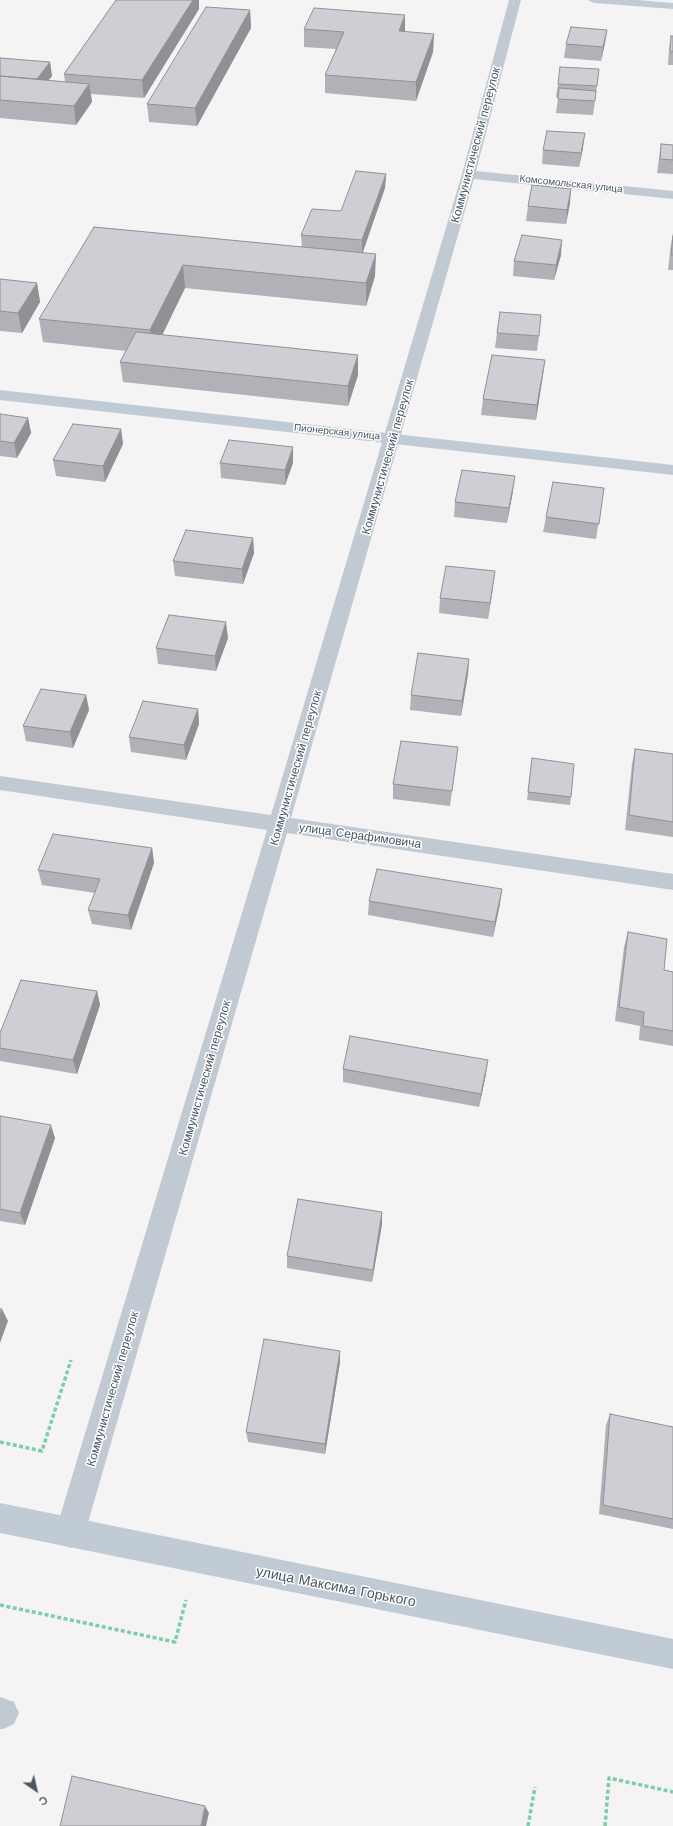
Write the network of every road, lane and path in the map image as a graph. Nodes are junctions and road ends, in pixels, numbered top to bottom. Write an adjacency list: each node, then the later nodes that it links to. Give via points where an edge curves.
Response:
1 (515, 0): 4 (street, Коммунистический переулок)
2 (594, 0): 3 (street)
3 (673, 6)
4 (469, 174): 5 (street, Комсомольская улица); 7 (street, Коммунистический переулок)
5 (673, 195)
6 (0, 395): 7 (street, Пионерская улица)
7 (394, 438): 8 (street, Пионерская улица); 10 (street, Коммунистический переулок)
8 (673, 470)
9 (0, 783): 10 (street, улица Серафимовича)
10 (280, 824): 11 (street, улица Серафимовича); 15 (street, Коммунистический переулок)
11 (673, 882)
12 (71, 1360): 13 (path, via 42,1451)
13 (0, 1442)
14 (0, 1518): 15 (street, улица Максима Горького)
15 (70, 1533): 18 (street, улица Максима Горького)
16 (186, 1600): 17 (path, via 175,1642)
17 (0, 1605)
18 (673, 1654)
19 (534, 1787): 21 (path)
20 (673, 1792): 22 (path, via 609,1778)
21 (528, 1826)
22 (605, 1826)

